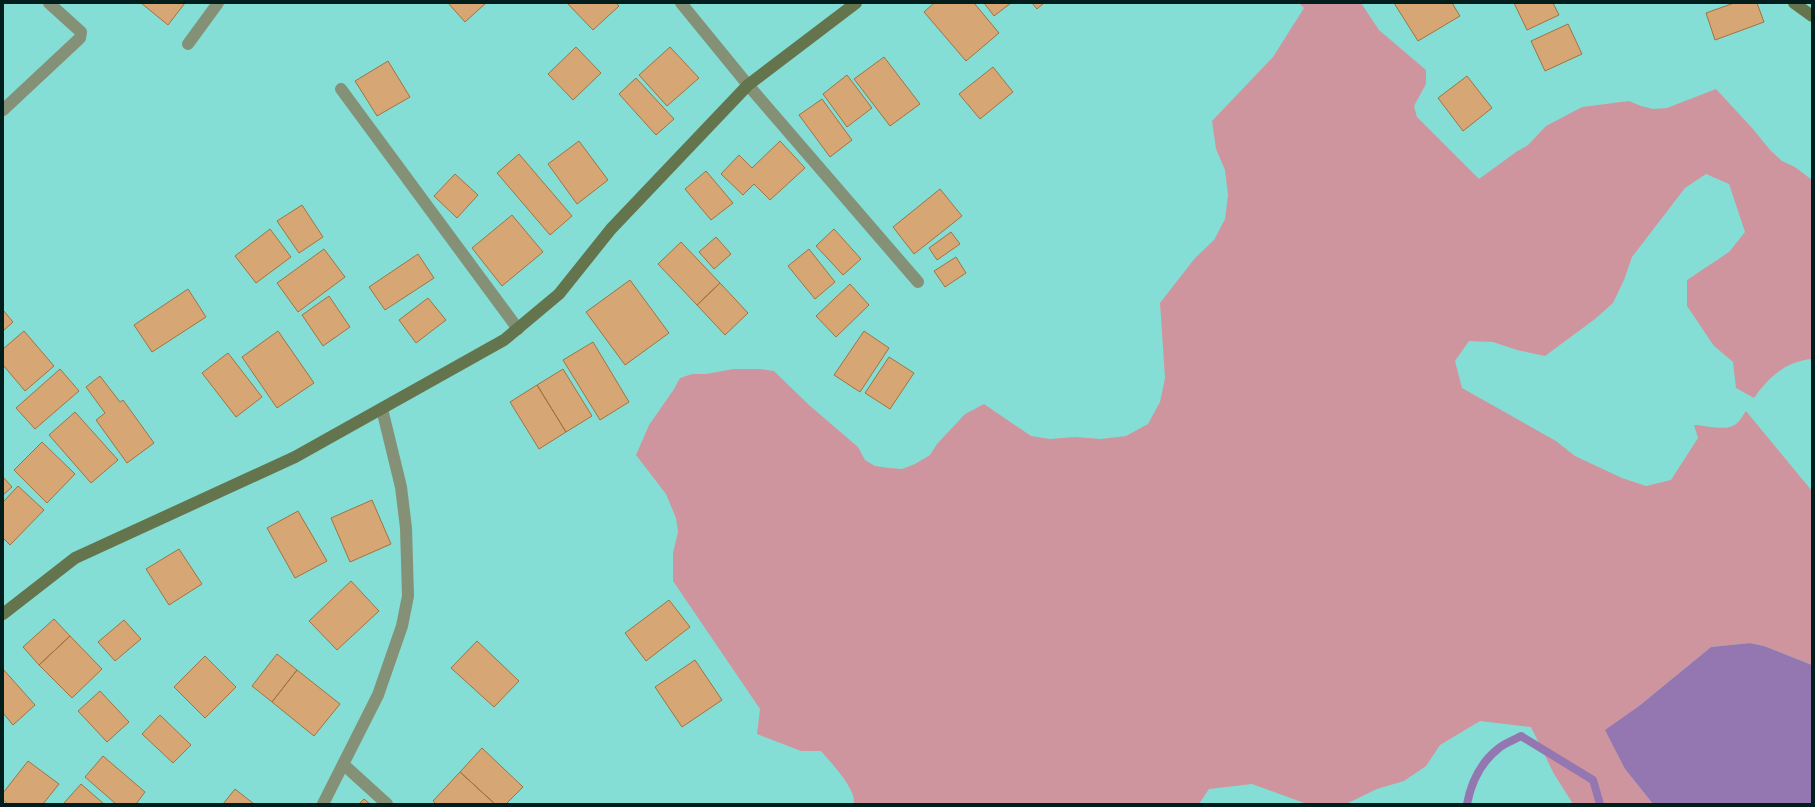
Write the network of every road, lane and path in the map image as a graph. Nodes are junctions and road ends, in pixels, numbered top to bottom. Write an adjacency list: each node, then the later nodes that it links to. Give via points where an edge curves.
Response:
1 (49, 3): 10 (street, via 81,32 80,38)
2 (218, 3): 7 (street)
3 (681, 3): 8 (street)
4 (856, 3): 8 (main road)
5 (1794, 3): 6 (main road)
6 (1812, 16)
7 (188, 44)
8 (748, 85): 11 (street); 12 (main road, via 611,229 559,294)
9 (341, 89): 12 (street)
10 (3, 110)
11 (918, 282)
12 (518, 329): 13 (main road, via 504,340)
13 (382, 409): 14 (main road, via 295,457 75,558); 15 (street, via 401,487 406,528 408,596 402,626 378,694)
14 (3, 614)
15 (343, 764): 16 (street); 17 (street)
16 (322, 804)
17 (387, 804)

